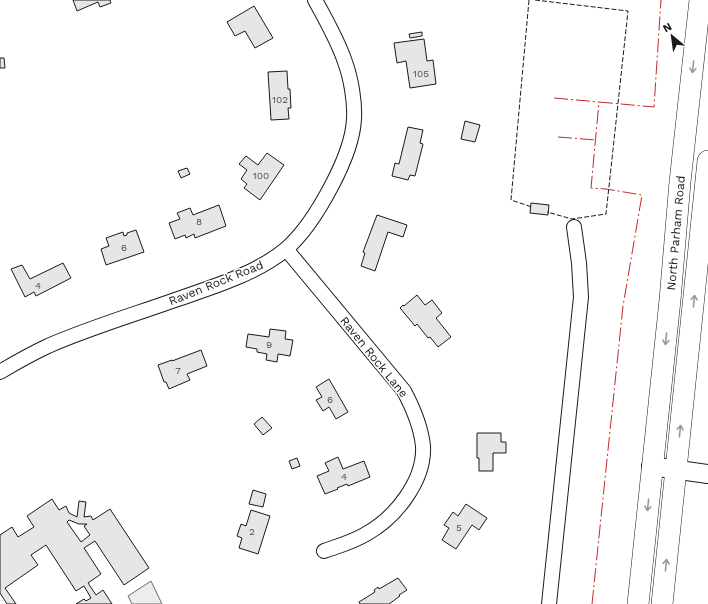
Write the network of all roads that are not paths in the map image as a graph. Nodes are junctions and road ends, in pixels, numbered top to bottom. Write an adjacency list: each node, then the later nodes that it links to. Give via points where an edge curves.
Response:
1 (315, 0): 5 (street, Raven Rock Road, via 345,62 351,84 354,118 338,175 310,221)
2 (700, 0): 7 (highway, North Parham Road, one-way to 7)
3 (708, 161): 8 (highway, North Parham Road, one-way to 3)
4 (574, 227): 11 (street, via 581,297)
5 (286, 249): 6 (street, Raven Rock Road, via 270,261 244,274 80,333); 10 (street, Raven Rock Lane, via 404,391 413,408 422,436 420,467 413,485 399,507 367,534)
6 (0, 372)
7 (651, 466): 8 (main road); 12 (highway, North Parham Road, one-way to 12)
8 (676, 470): 9 (main road); 13 (highway, North Parham Road, one-way to 8)
9 (708, 474)
10 (324, 551)
11 (549, 604)
12 (638, 604)
13 (662, 604)

